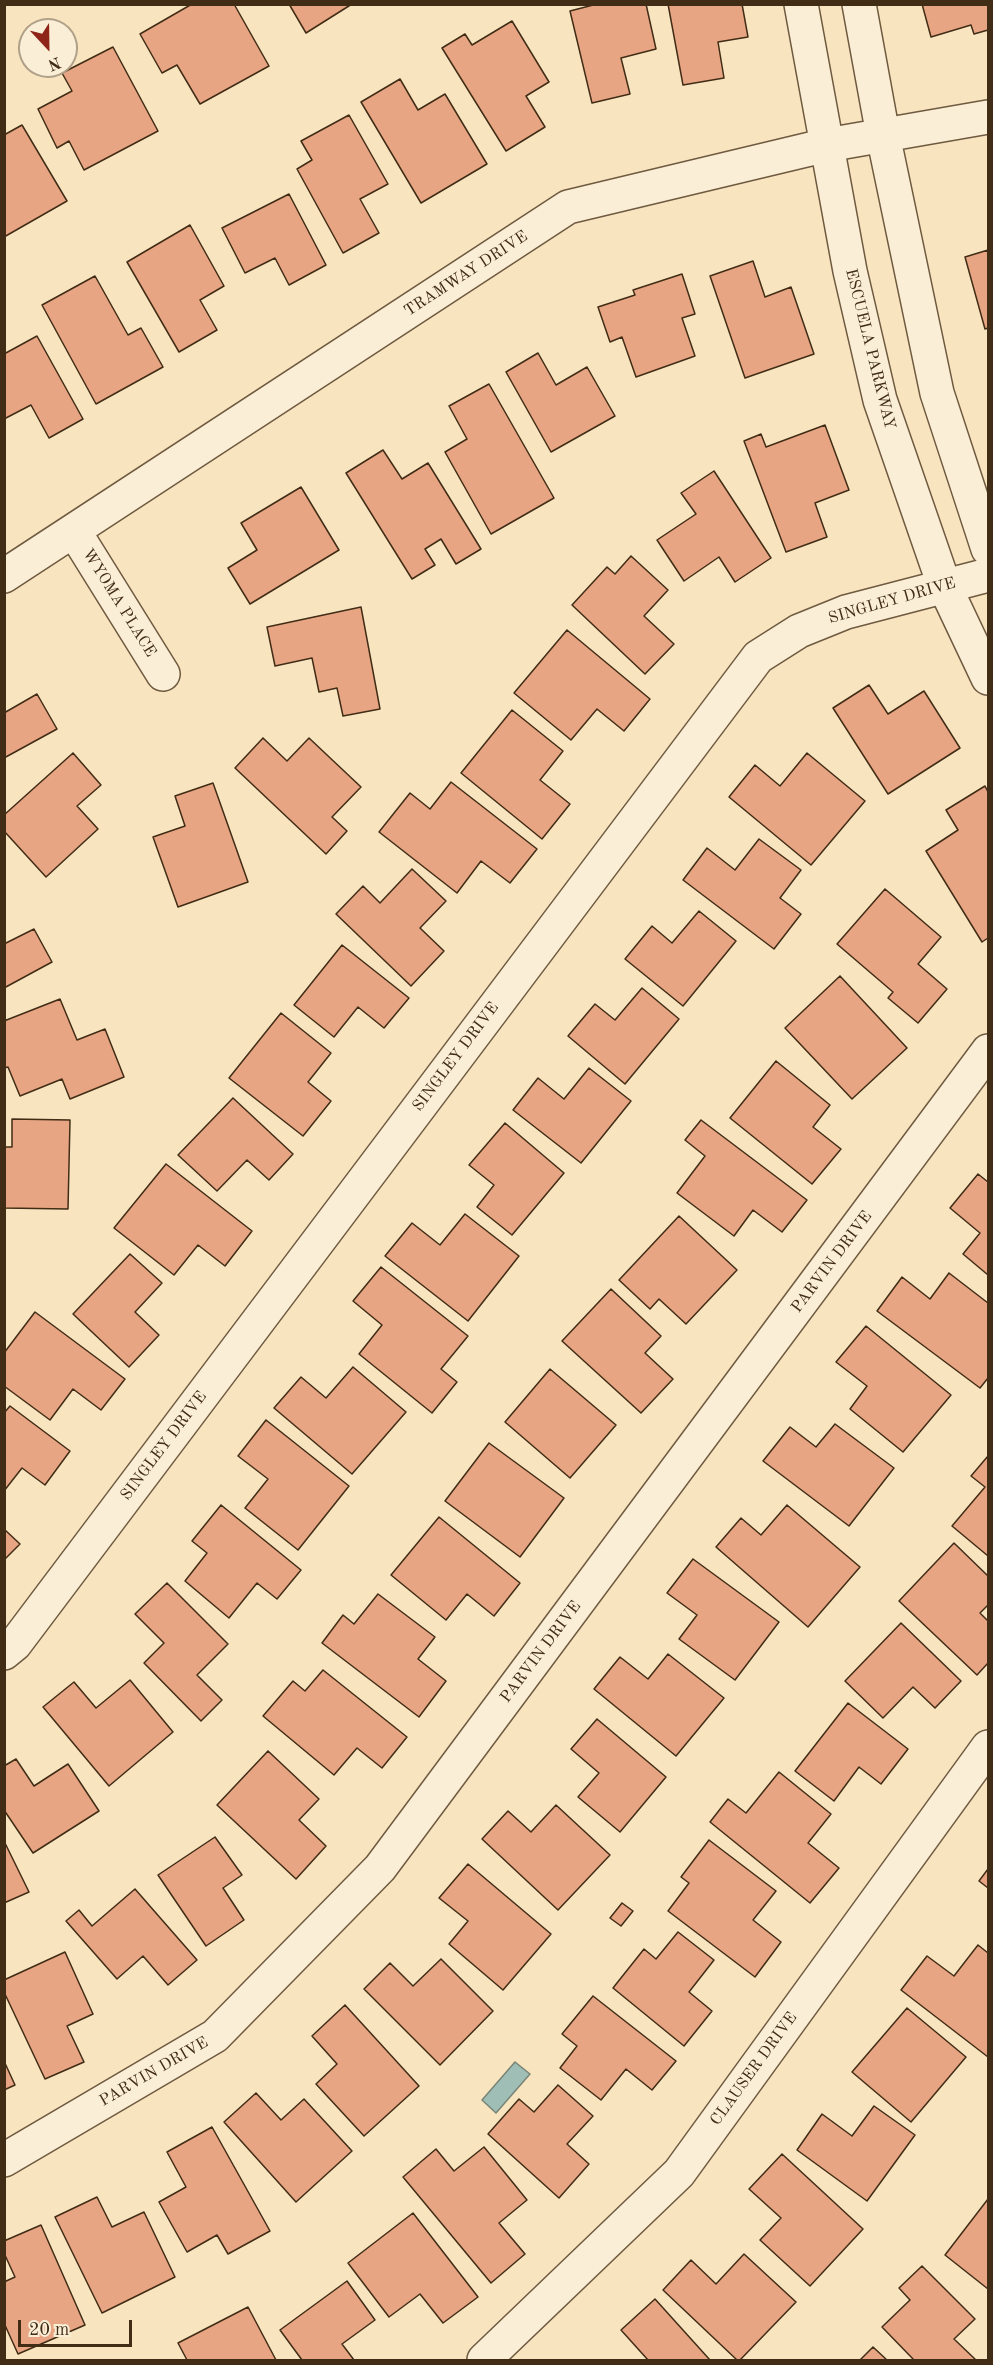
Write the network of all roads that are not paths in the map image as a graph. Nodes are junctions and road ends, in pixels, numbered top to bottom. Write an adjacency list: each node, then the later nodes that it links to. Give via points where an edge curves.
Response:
1 (801, 4): 5 (street, ESCUELA PARKWAY)
2 (859, 4): 4 (street)
3 (988, 117): 4 (street, TRAMWAY DRIVE)
4 (883, 135): 5 (street, TRAMWAY DRIVE); 7 (street, via 937,393)
5 (826, 145): 6 (street, TRAMWAY DRIVE, via 568,207); 10 (street, ESCUELA PARKWAY, via 849,271 880,400)
6 (74, 531): 9 (street, TRAMWAY DRIVE); 11 (street, WYOMA PLACE)
7 (988, 549)
8 (988, 574): 10 (street, SINGLEY DRIVE)
9 (4, 576)
10 (944, 585): 12 (street, ESCUELA PARKWAY); 14 (street, SINGLEY DRIVE, via 846,612 799,631 758,657 15,1644)
11 (163, 674)
12 (988, 678)
13 (988, 1051): 16 (street, PARVIN DRIVE, via 380,1868 215,2036)
14 (4, 1653)
15 (988, 1747): 17 (street, CLAUSER DRIVE, via 679,2173)
16 (4, 2160)
17 (484, 2361)

